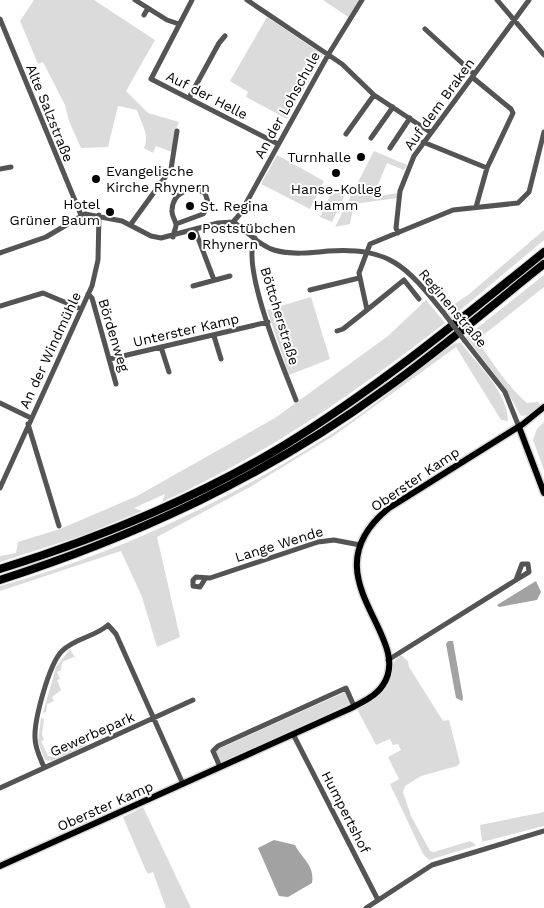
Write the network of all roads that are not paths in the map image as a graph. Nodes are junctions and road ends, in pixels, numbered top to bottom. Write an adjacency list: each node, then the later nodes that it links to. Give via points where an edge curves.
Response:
1 (135, 0): 7 (street)
2 (192, 0): 11 (street, Auf der Helle)
3 (246, 0): 14 (street)
4 (362, 0): 14 (street, An der Lohschule)
5 (497, 0): 10 (street)
6 (529, 0): 10 (street, Auf dem Braken)
7 (148, 8): 8 (street); 11 (street)
8 (144, 15)
9 (0, 19): 33 (street, Alte Salzstraße)
10 (514, 20): 15 (street); 16 (street, Auf dem Braken)
11 (178, 24): 18 (street, Auf der Helle, via 151,79)
12 (425, 28): 16 (street)
13 (225, 36): 18 (street)
14 (328, 55): 17 (street); 27 (street, An der Lohschule)
15 (544, 55)
16 (473, 76): 22 (street, Auf dem Braken); 30 (street, via 513,111)
17 (374, 95): 19 (street); 24 (street)
18 (189, 98): 27 (street, Auf der Helle)
19 (393, 107): 20 (street); 25 (street)
20 (410, 118): 22 (street); 28 (street)
21 (177, 131): 36 (street, via 171,169)
22 (430, 132): 26 (street, Auf dem Braken)
23 (544, 132): 32 (street, via 527,196 511,205)
24 (346, 134)
25 (371, 138)
26 (423, 142): 30 (street); 39 (street, Auf dem Braken, via 407,170 400,191)
27 (278, 144): 35 (street, An der Lohschule)
28 (390, 148)
29 (11, 167): 31 (street)
30 (487, 168): 32 (street)
31 (0, 169)
32 (476, 207): 39 (street, via 453,210)
33 (81, 215): 34 (street); 43 (street, via 52,235)
34 (99, 216): 36 (street); 51 (street, An der Windmühle, via 98,260)
35 (233, 222): 38 (street); 41 (street, Reginenstraße)
36 (131, 224): 40 (street, via 156,237)
37 (176, 224): 37 (street, via 204,214 209,206 205,193 194,189 180,194 172,212); 40 (street)
38 (195, 230): 40 (street); 48 (street)
39 (398, 234): 42 (street, via 373,242)
40 (173, 237)
41 (255, 238): 42 (street, Reginenstraße, via 267,248 283,252); 56 (street, Böttcherstraße, via 251,248 253,269)
42 (367, 251): 47 (street); 68 (street, Reginenstraße, bridge, via 386,257 406,270 443,312 505,392)
43 (0, 252)
44 (544, 252): 73 (highway, via 394,370 283,446 234,474 152,513 85,541)
45 (544, 264): 75 (highway, via 384,391 290,453 198,503 124,536)
46 (230, 276): 48 (street)
47 (359, 278): 50 (street); 55 (street)
48 (214, 280): 49 (street)
49 (193, 286)
50 (310, 290)
51 (88, 294): 54 (street, An der Windmühle); 60 (street, Bördenweg, via 92,298)
52 (419, 299): 55 (street, via 404,280)
53 (0, 306): 54 (street, via 43,293)
54 (81, 309): 67 (street, An der Windmühle)
55 (367, 310): 57 (street)
56 (268, 322): 58 (street, Unterster Kamp); 64 (street, Böttcherstraße)
57 (337, 331)
58 (214, 336): 59 (street, Unterster Kamp); 61 (street)
59 (162, 347): 60 (street, Unterster Kamp); 62 (street)
60 (110, 359): 63 (street, Bördenweg)
61 (221, 359)
62 (169, 372)
63 (116, 384)
64 (296, 400)
65 (0, 403): 67 (street)
66 (544, 408): 68 (main road, Oberster Kamp)
67 (30, 421): 69 (street, An der Windmühle); 71 (street)
68 (519, 427): 70 (main road); 72 (main road, Oberster Kamp, via 389,508 370,526)
69 (0, 488)
70 (544, 493)
71 (59, 526)
72 (360, 545): 74 (street, Lange Wende, via 343,540 318,542); 77 (main road, Oberster Kamp, via 358,579)
73 (0, 569)
74 (205, 579)
75 (0, 580)
76 (516, 580): 77 (street)
77 (388, 660): 79 (main road, Oberster Kamp, via 387,676 382,686)
78 (193, 700): 80 (street, Gewerbepark)
79 (354, 706): 81 (main road, Oberster Kamp); 83 (street, via 346,688 218,746 213,751)
80 (154, 719): 82 (street, Gewerbepark); 82 (street, via 116,634 108,625 62,650 52,666 34,733); 84 (street)
81 (293, 734): 83 (main road, Oberster Kamp); 88 (street, Humpertshof)
82 (44, 767): 85 (street, Gewerbepark)
83 (220, 768): 84 (main road, Oberster Kamp)
84 (183, 784): 87 (main road, Oberster Kamp)
85 (0, 788)
86 (544, 831): 88 (street, via 435,864)
87 (0, 866)
88 (378, 900): 89 (street)
89 (366, 908)

